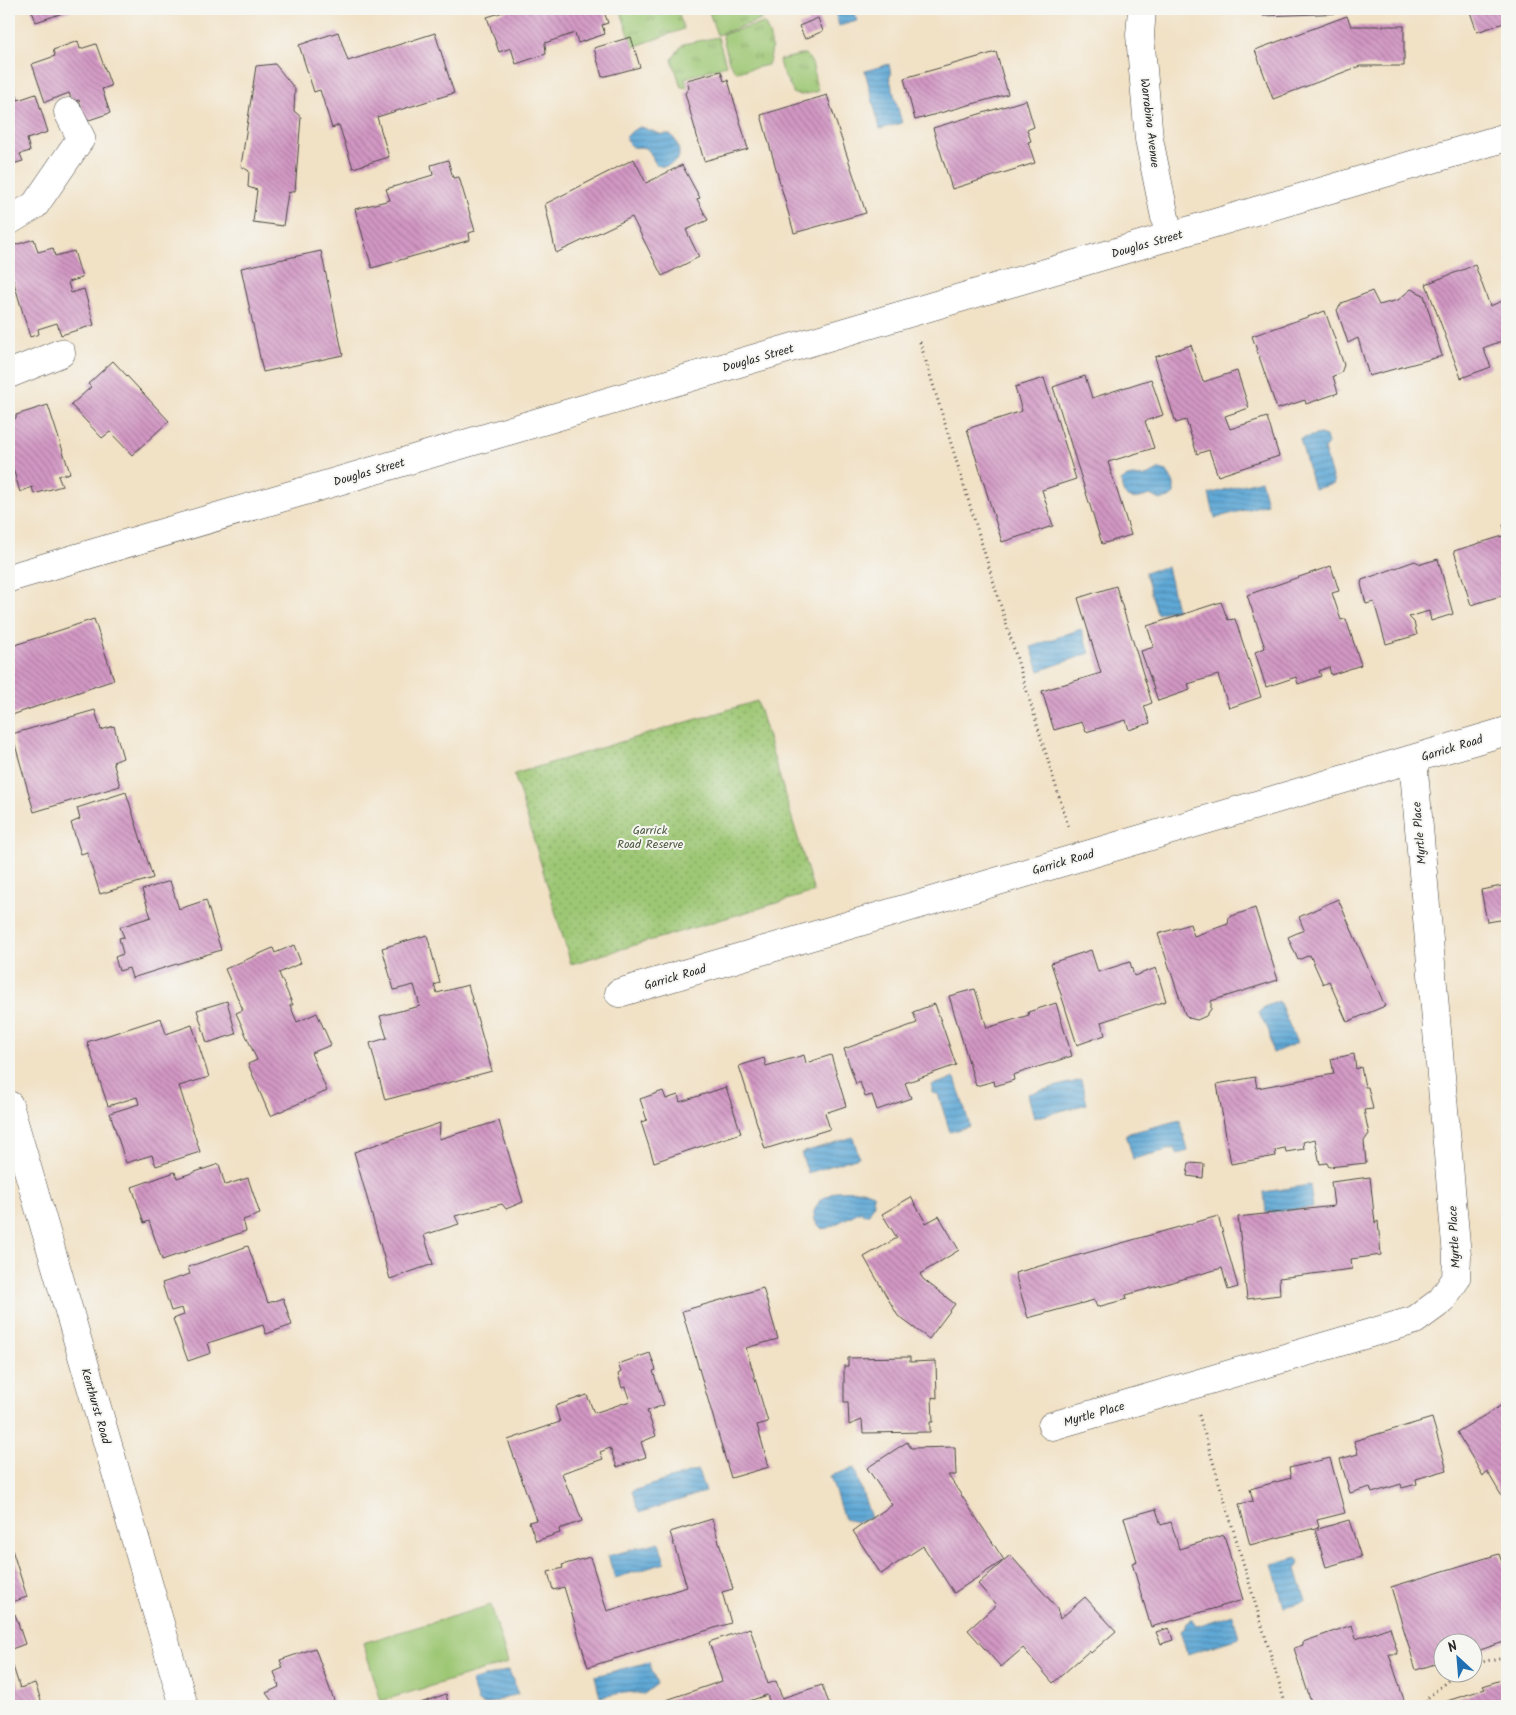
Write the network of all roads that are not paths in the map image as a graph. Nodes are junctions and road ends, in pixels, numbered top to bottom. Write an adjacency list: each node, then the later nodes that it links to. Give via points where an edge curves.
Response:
1 (1142, 9): 5 (street, Warrabina Avenue, via 1140,35 1149,138)
2 (68, 112): 4 (street, via 81,138 35,205)
3 (1507, 137): 5 (street, Douglas Street)
4 (9, 221)
5 (1169, 237): 8 (street, Douglas Street)
6 (61, 353): 7 (street)
7 (9, 374)
8 (9, 578)
9 (1507, 732): 10 (street, Garrick Road)
10 (1412, 760): 11 (street, Garrick Road); 13 (street, Myrtle Place, via 1457,1256 1456,1279 1441,1301 1415,1320)
11 (619, 993)
12 (9, 1105): 14 (street, Kenthurst Road)
13 (1052, 1426)
14 (184, 1706)

